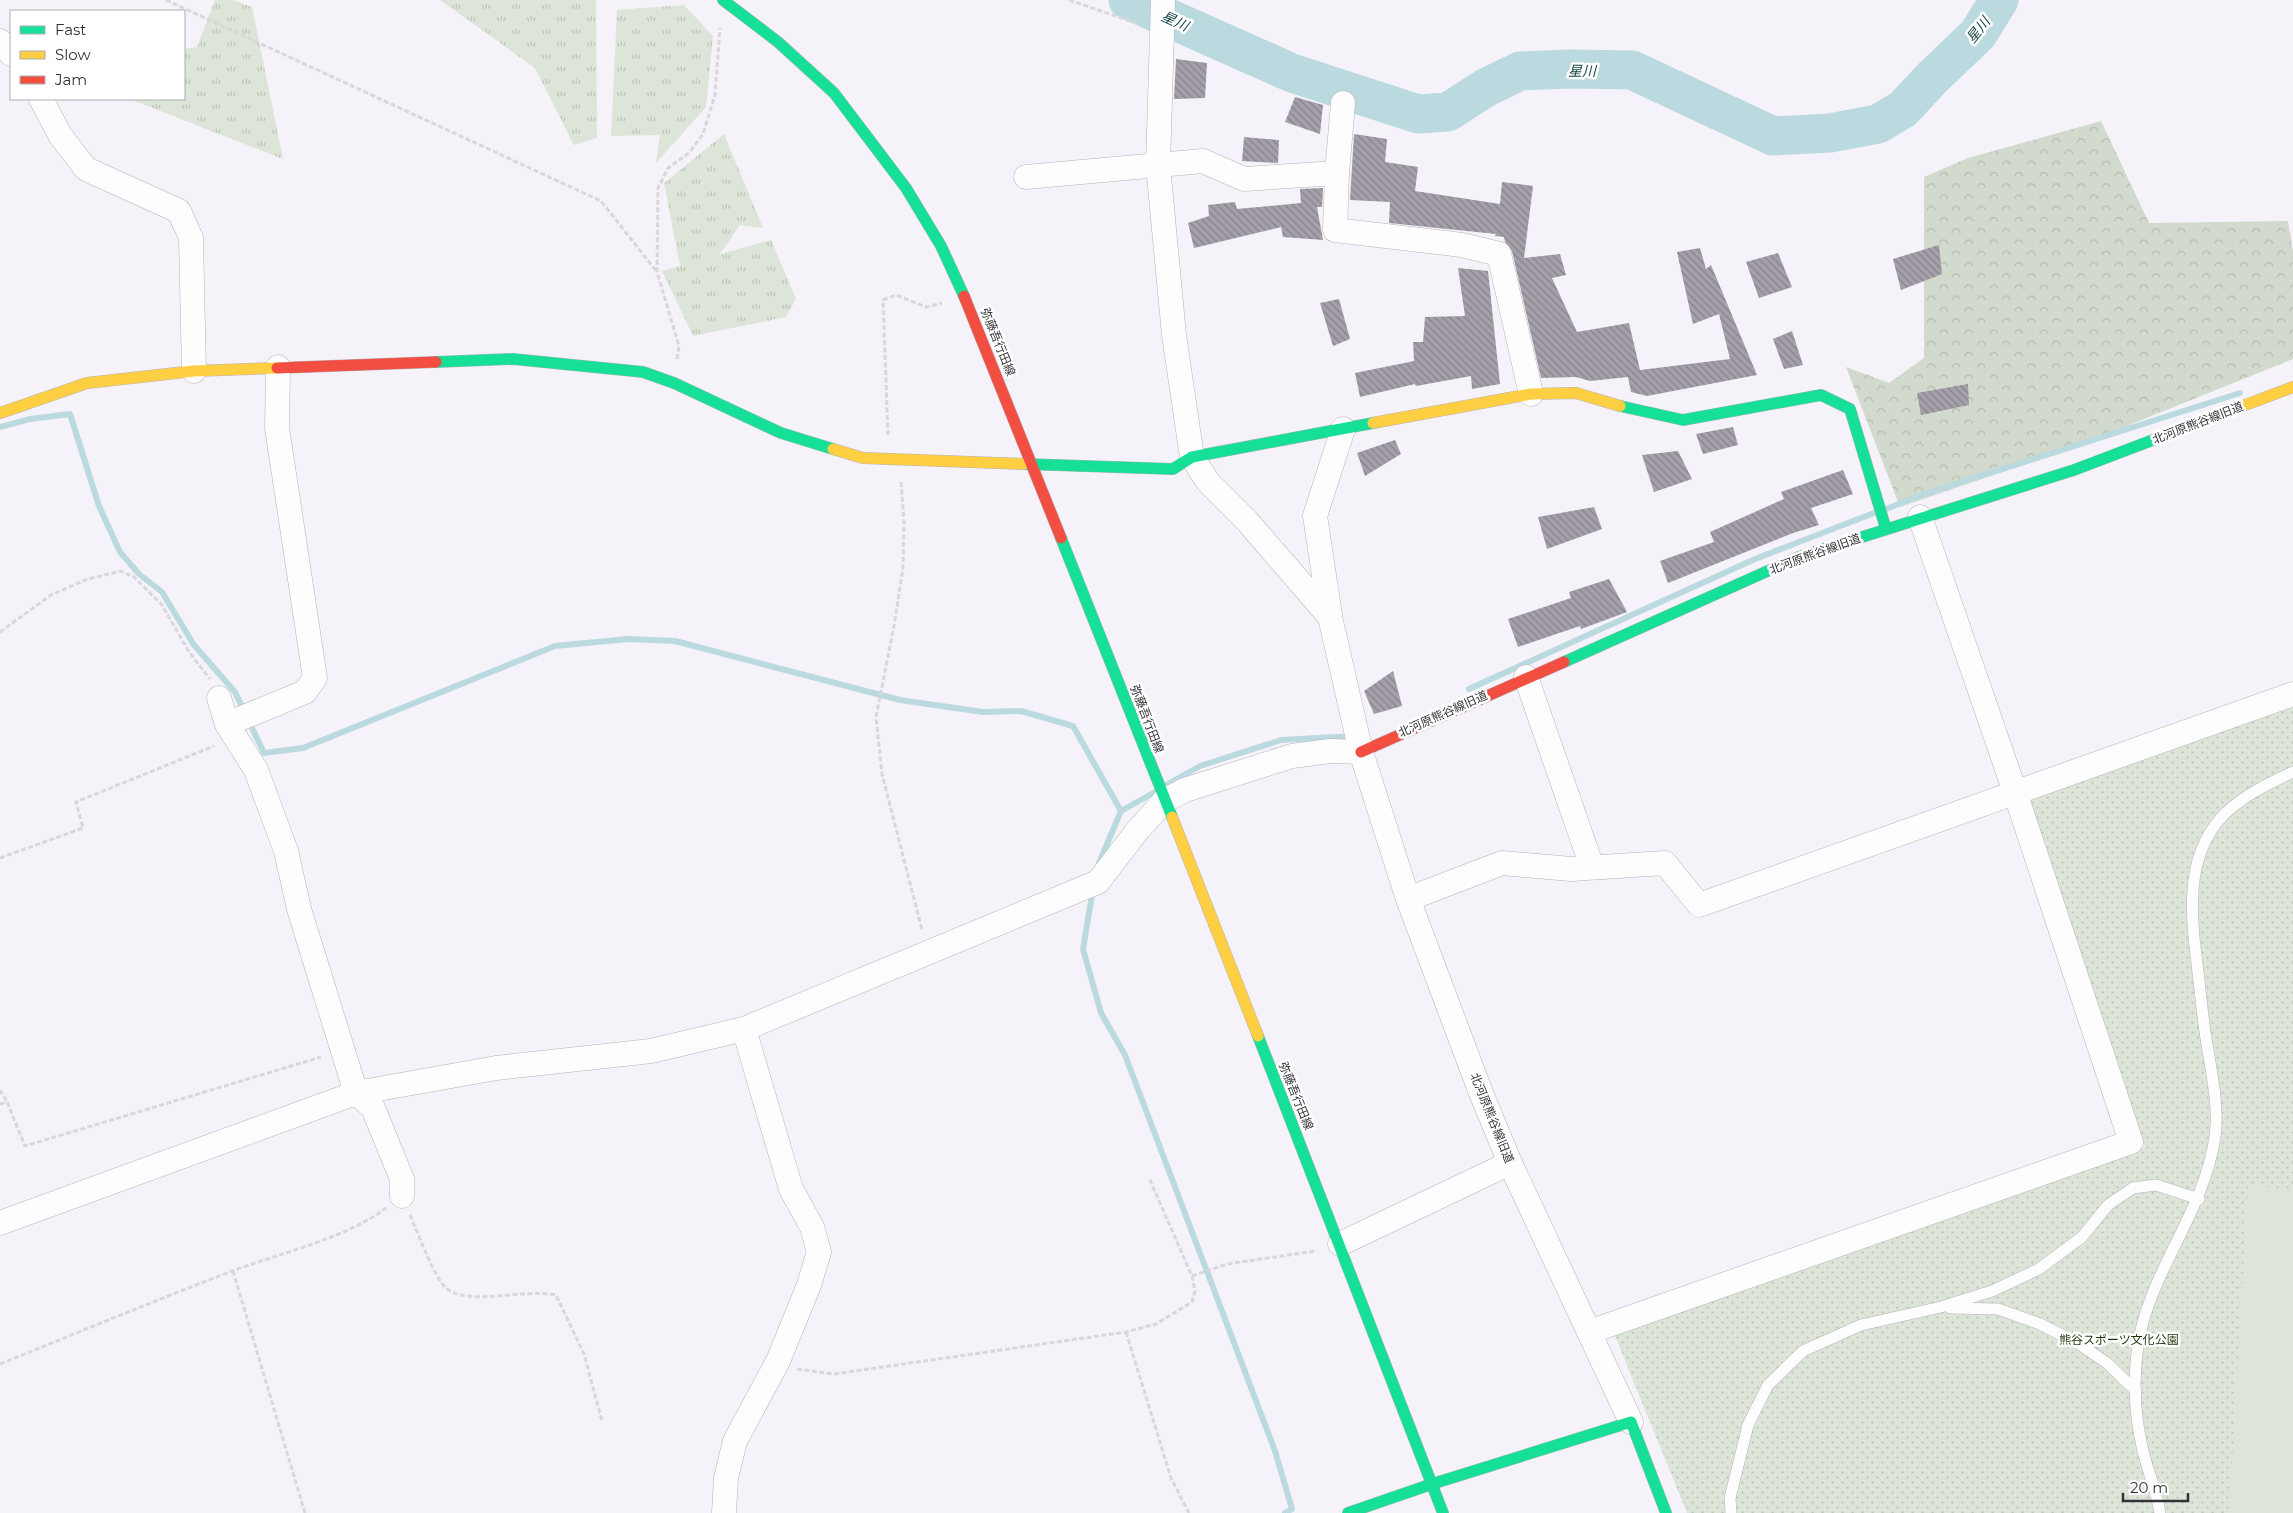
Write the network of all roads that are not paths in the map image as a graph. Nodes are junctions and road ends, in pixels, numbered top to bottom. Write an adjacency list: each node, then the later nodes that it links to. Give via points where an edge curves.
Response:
1 (723, 0): 17 (street, 弥藤吾行田線, via 778,42 834,92 906,188 941,246 963,294)
2 (1163, 0): 7 (street)
3 (0, 41): 4 (street)
4 (10, 53)
5 (42, 100): 11 (street, via 60,135 86,169 180,211 191,238)
6 (1343, 103): 8 (street)
7 (1158, 166): 8 (street, via 1203,161 1244,179); 9 (street); 16 (street, via 1174,335)
8 (1337, 174): 13 (street, via 1335,230 1462,245 1499,254)
9 (1026, 177)
10 (278, 368): 11 (street); 17 (street, via 513,359 642,372 674,383 781,433 863,458); 24 (street, via 277,428 315,678 304,692)
11 (194, 371): 14 (street, via 87,383)
12 (2293, 387): 18 (street, 北河原熊谷線旧道, via 2074,470)
13 (1531, 394): 15 (street); 19 (street, via 1576,393 1683,420 1821,395 1850,409)
14 (0, 413)
15 (1343, 429): 16 (street); 20 (street, via 1315,516)
16 (1192, 457): 17 (street, via 1173,469); 20 (street, via 1208,482 1247,521)
17 (1031, 463): 28 (street, 弥藤吾行田線)
18 (1920, 517): 19 (street, 北河原熊谷線旧道); 27 (street)
19 (1886, 529): 21 (street, 北河原熊谷線旧道, via 1798,557)
20 (1330, 617): 25 (street)
21 (1526, 677): 25 (street, 北河原熊谷線旧道); 29 (street)
22 (2293, 694): 27 (street)
23 (219, 698): 24 (street)
24 (231, 730): 32 (street, via 256,770 286,851 299,908)
25 (1360, 752): 28 (street, via 1330,750 1292,756 1185,790); 30 (street, 北河原熊谷線旧道)
26 (2293, 772): 35 (lane, via 2238,802 2218,821 2203,847 2194,877 2191,906 2211,1068 2215,1136)
27 (2015, 792): 29 (street, via 1698,905 1665,863); 39 (street, via 2131,1142)
28 (1164, 802): 31 (street, via 1098,882); 37 (street, 弥藤吾行田線)
29 (1592, 867): 30 (street, via 1571,869 1502,864)
30 (1408, 899): 33 (street, 北河原熊谷線旧道)
31 (744, 1029): 32 (street, via 651,1051 496,1068); 43 (street, via 791,1189 812,1227 819,1252 778,1361 735,1440 726,1478)
32 (356, 1093): 34 (street, via 373,1108 402,1180); 36 (street)
33 (1510, 1164): 37 (street); 39 (street, 北河原熊谷線旧道)
34 (402, 1196)
35 (2199, 1198): 38 (lane, via 2156,1185 2133,1188 2108,1205 2082,1237 2039,1269 1992,1291); 40 (lane, via 2153,1292 2143,1324)
36 (0, 1223)
37 (1340, 1244): 42 (street, 弥藤吾行田線)
38 (1941, 1308): 40 (lane, via 1998,1309 2040,1324 2107,1363); 47 (lane, via 1861,1325 1803,1351 1768,1385 1748,1425 1730,1498)
39 (1589, 1332): 41 (street, 北河原熊谷線旧道)
40 (2136, 1391): 48 (lane, via 2136,1416)
41 (1631, 1422): 42 (street); 46 (street, 北河原熊谷線旧道)
42 (1432, 1484): 44 (street); 45 (street, 弥藤吾行田線)
43 (724, 1513)
44 (1348, 1513)
45 (1443, 1513)
46 (1666, 1513)
47 (1731, 1513)
48 (2160, 1513)

